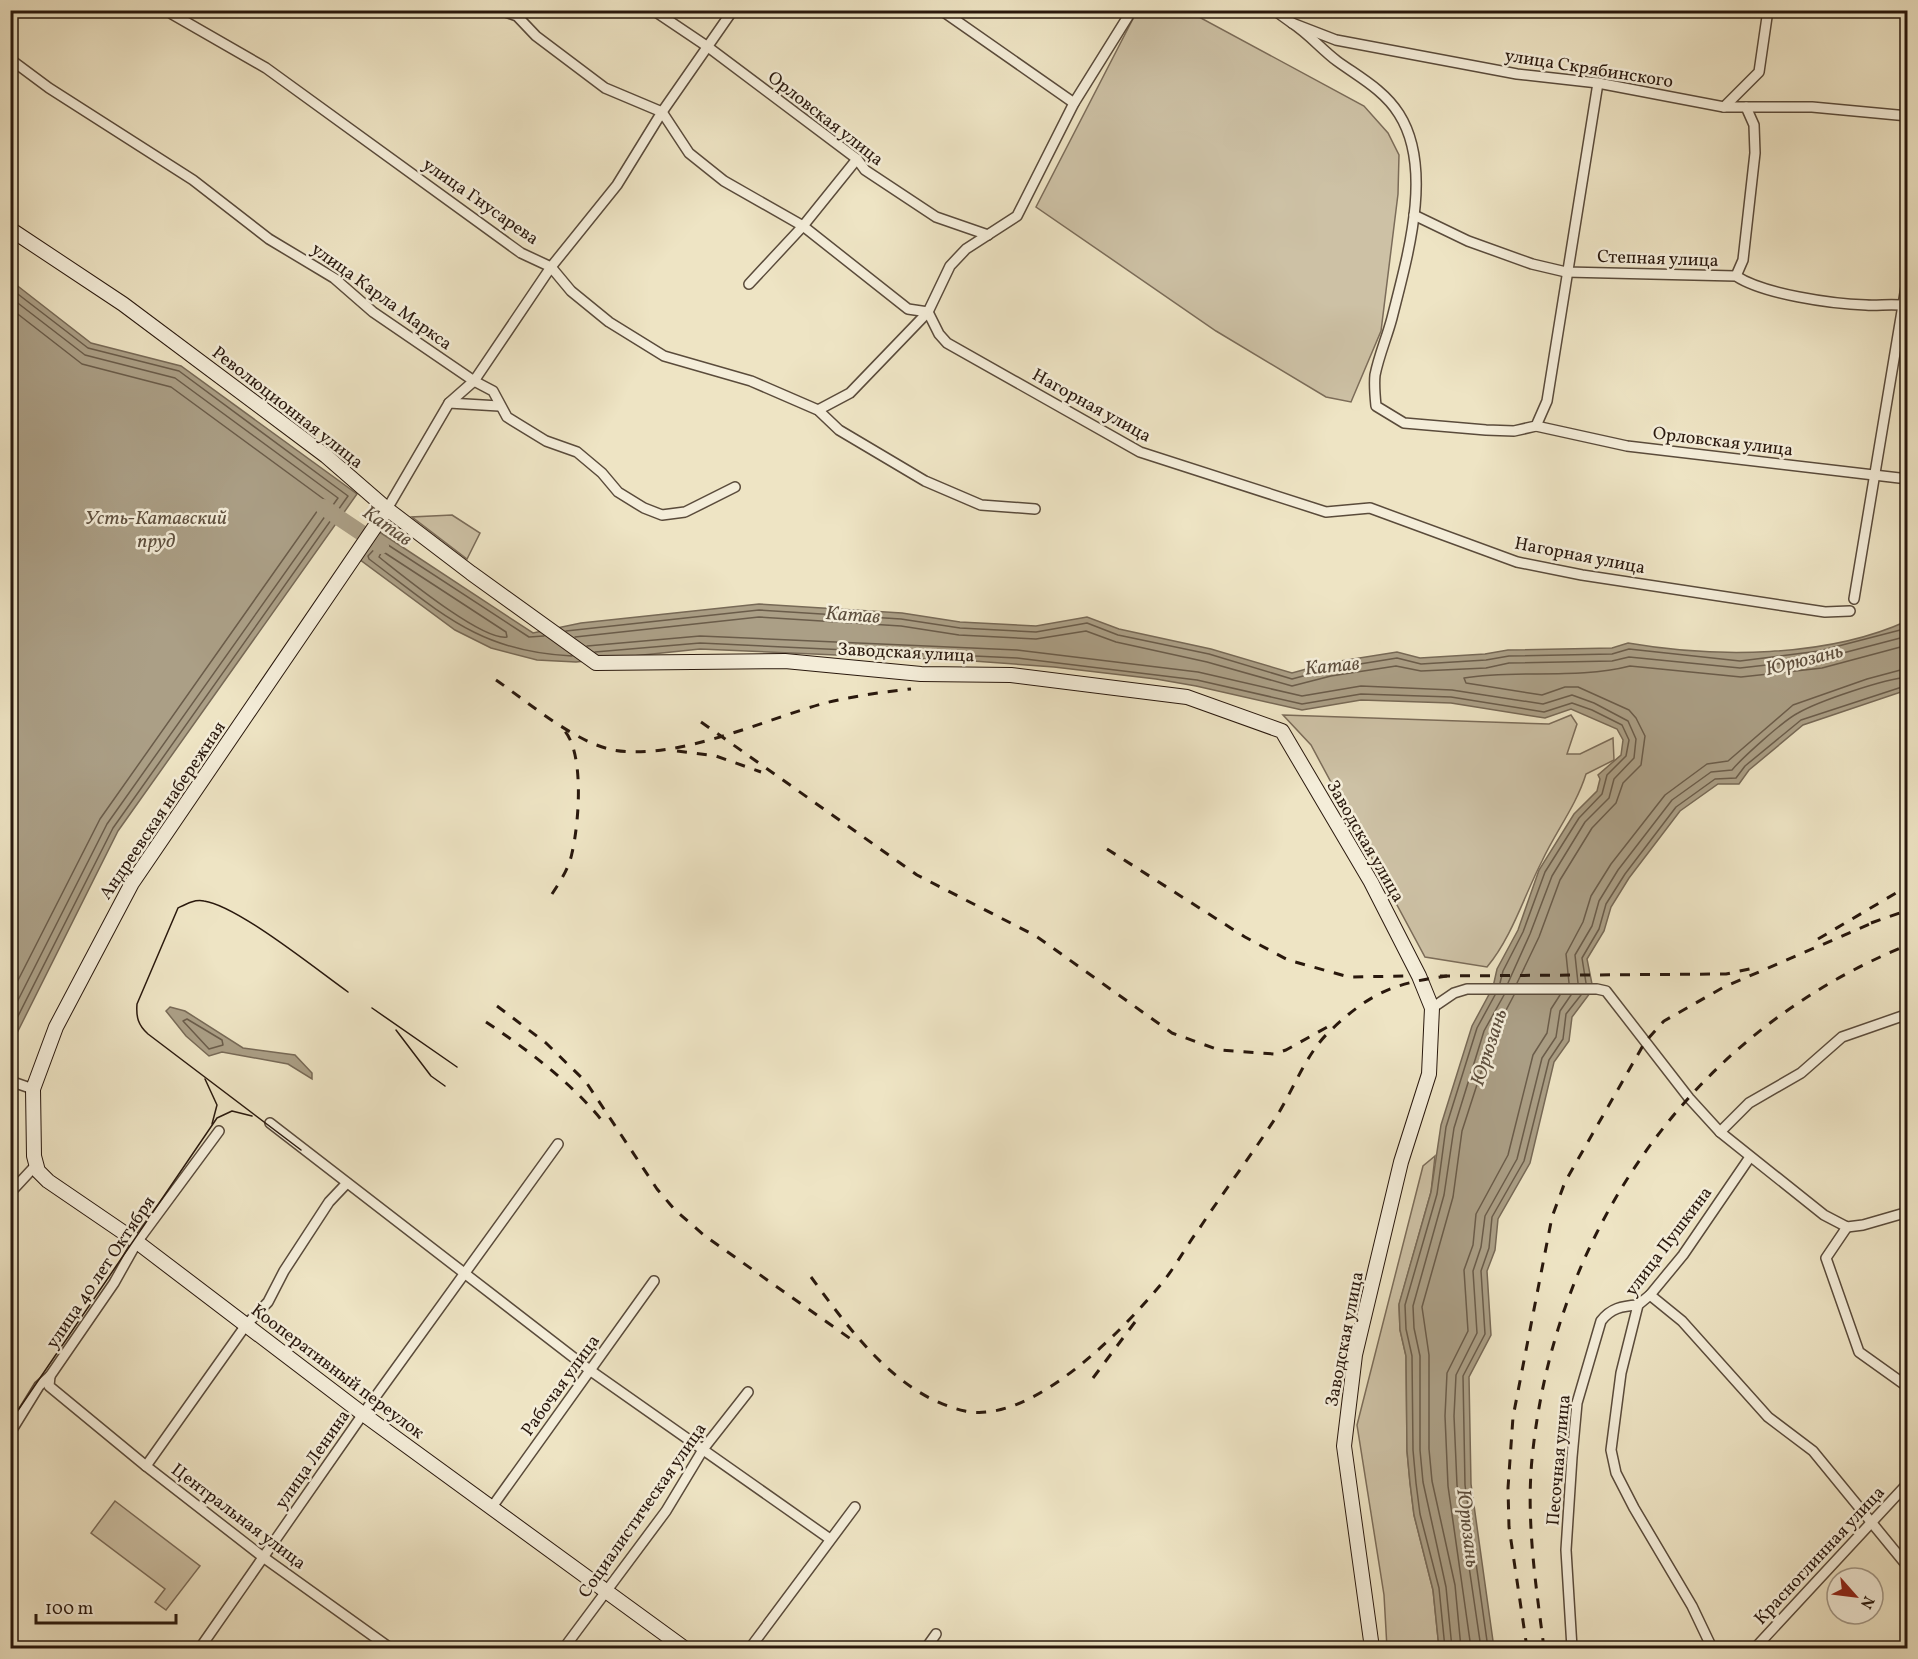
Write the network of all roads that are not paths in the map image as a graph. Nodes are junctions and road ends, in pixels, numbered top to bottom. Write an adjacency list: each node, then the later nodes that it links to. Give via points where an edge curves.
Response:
1 (500, 10): 16 (street, via 517,16 536,36 605,88)
2 (653, 10): 10 (street, Орловская улица)
3 (734, 10): 10 (street)
4 (941, 10): 13 (street)
5 (1132, 10): 13 (street)
6 (1274, 10): 9 (street, улица Скрябинского)
7 (1768, 10): 14 (street, via 1760,72)
8 (172, 14): 23 (street, улица Гнусарева, via 266,68 521,253)
9 (1292, 23): 12 (street, улица Скрябинского, via 1336,40 1393,52 1517,74); 19 (street, via 1336,61 1379,90 1399,114 1415,153 1418,183)
10 (708, 47): 16 (street); 18 (street, Орловская улица)
11 (10, 59): 30 (street, улица Карла Маркса, via 193,180 269,239 334,278 373,312)
12 (1598, 83): 14 (street, улица Скрябинского); 24 (street)
13 (1074, 103): 22 (street, via 1017,216)
14 (1724, 107): 15 (street, улица Скрябинского)
15 (1746, 107): 17 (street, улица Скрябинского, via 1812,107); 26 (street, via 1754,125 1755,153 1743,260)
16 (662, 112): 20 (street, via 689,153 724,181); 23 (street, via 617,185)
17 (1908, 116)
18 (857, 159): 20 (street); 22 (street, Орловская улица, via 865,170 936,217)
19 (1414, 215): 24 (street, Степная улица, via 1468,241); 34 (street, via 1375,376 1376,406 1404,423 1486,430)
20 (803, 225): 27 (street); 29 (street, via 908,309)
21 (10, 229): 38 (main road, Революционная улица, via 123,304 326,456)
22 (988, 235): 29 (street, via 977,240 950,266)
23 (551, 267): 30 (street); 33 (street, улица Гнусарева, via 571,291 609,322 664,356 751,381)
24 (1566, 272): 26 (street, Степная улица); 34 (street, via 1547,401)
25 (1908, 275): 28 (street)
26 (1736, 276): 28 (street, Степная улица, via 1751,286 1797,296 1863,305)
27 (749, 284)
28 (1905, 305): 35 (street)
29 (928, 312): 33 (street, via 850,393); 41 (street, Нагорная улица, via 947,343 1154,458 1326,512 1370,508 1517,562 1697,594 1825,612)
30 (474, 381): 31 (street); 32 (street, улица Карла Маркса, via 494,391)
31 (449, 403): 32 (street); 38 (street)
32 (499, 406): 37 (street, улица Карла Маркса, via 507,417 546,441 577,452 618,492 662,515 685,512)
33 (818, 410): 39 (street, улица Гнусарева, via 839,430 925,481 981,505)
34 (1536, 426): 35 (street, Орловская улица, via 1627,446)
35 (1875, 476): 36 (street, Орловская улица); 40 (street)
36 (1908, 478)
37 (735, 486)
38 (387, 509): 42 (main road, Революционная улица); 46 (main road, Андреевская набережная, via 132,883 56,1027)
39 (1035, 509)
40 (1854, 599)
41 (1850, 611)
42 (596, 663): 43 (main road, Заводская улица, via 785,661 921,674 1011,675 1187,697 1282,731 1371,882)
43 (1432, 1008): 49 (street, via 1467,989 1606,991); 86 (main road, Заводская улица, via 1430,1074 1401,1162 1355,1355 1344,1446)
44 (1908, 1014): 49 (street, via 1842,1037 1801,1073 1749,1103)
45 (10, 1081): 46 (street)
46 (33, 1089): 52 (main road)
47 (270, 1123): 53 (street)
48 (219, 1131): 57 (street, улица 40 лет Октября)
49 (1719, 1132): 51 (street)
50 (558, 1143): 58 (street, улица Ленина)
51 (1750, 1157): 56 (street, via 1824,1215); 60 (street, улица Пушкина, via 1683,1255)
52 (36, 1165): 54 (street); 57 (main road, Кооперативный переулок, via 48,1181)
53 (347, 1183): 58 (street); 62 (street, Центральная улица, via 284,1271 268,1302)
54 (10, 1193)
55 (1908, 1212): 56 (street)
56 (1847, 1227): 65 (street, via 1826,1258 1859,1352)
57 (137, 1242): 62 (main road, Кооперативный переулок); 64 (street, улица 40 лет Октября, via 114,1283)
58 (465, 1272): 63 (street); 67 (street, улица Ленина)
59 (654, 1281): 63 (street, Рабочая улица)
60 (1650, 1295): 61 (street, улица Пушкина); 74 (street, via 1682,1321 1768,1417 1813,1451)
61 (1638, 1305): 87 (street, Песочная улица, via 1621,1306 1601,1321 1577,1403 1566,1550); 88 (street, улица Пушкина, via 1621,1373 1611,1450 1616,1473 1682,1587)
62 (246, 1325): 67 (main road, Кооперативный переулок); 70 (street, Центральная улица)
63 (591, 1371): 69 (street); 72 (street, Рабочая улица)
64 (50, 1376): 68 (street, улица 40 лет Октября, via 39,1386); 70 (street, via 49,1386)
65 (1908, 1387)
66 (748, 1392): 69 (street, Социалистическая улица)
67 (363, 1414): 72 (main road, Кооперативный переулок); 76 (street, улица Ленина)
68 (10, 1433)
69 (704, 1448): 75 (street); 78 (street, Социалистическая улица, via 666,1511)
70 (146, 1466): 76 (street, Центральная улица)
71 (1908, 1483): 74 (street, Красноглинная улица)
72 (492, 1507): 78 (main road, Кооперативный переулок)
73 (855, 1507): 75 (street)
74 (1870, 1523): 77 (street); 89 (street, Красноглинная улица)
75 (830, 1539): 84 (street)
76 (263, 1557): 80 (street, улица Ленина); 81 (street, Центральная улица)
77 (1908, 1567)
78 (606, 1591): 82 (street, Социалистическая улица); 83 (main road, Кооперативный переулок)
79 (936, 1634): 85 (street)
80 (200, 1648)
81 (390, 1648)
82 (564, 1648)
83 (684, 1648)
84 (750, 1648)
85 (926, 1648)
86 (1372, 1648)
87 (1572, 1648)
88 (1712, 1648)
89 (1755, 1648)

